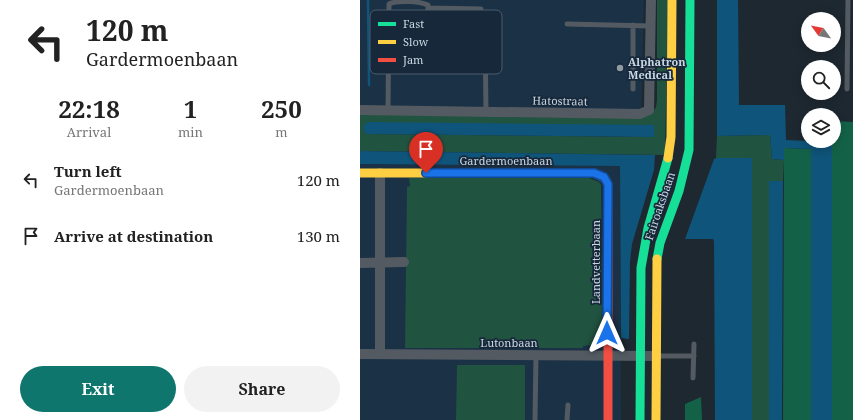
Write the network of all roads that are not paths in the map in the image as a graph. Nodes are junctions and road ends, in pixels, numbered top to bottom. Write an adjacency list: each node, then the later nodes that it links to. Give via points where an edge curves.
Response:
1 (651, 0): 10 (street, Hatostraat)
2 (672, 0): 29 (main road, Fairoaksbaan, via 671,137 666,167 642,259)
3 (690, 0): 30 (main road, Fairoaksbaan, via 689,150 657,260)
4 (848, 0): 14 (lane)
5 (428, 8): 6 (lane); 7 (lane, via 428,4 422,2 393,2 389,4)
6 (482, 9)
7 (389, 10)
8 (567, 24): 9 (lane)
9 (633, 25): 10 (lane); 13 (lane)
10 (651, 26): 17 (street, Hatostraat, via 649,110 640,114)
11 (388, 74): 16 (lane)
12 (486, 74): 17 (lane)
13 (633, 89)
14 (847, 89)
15 (360, 110): 16 (street, Hatostraat)
16 (388, 111): 17 (street, Hatostraat)
17 (486, 112)
18 (360, 173): 19 (main road, Gardermoenbaan)
19 (380, 173): 20 (main road, Gardermoenbaan, via 594,173); 21 (street)
20 (604, 177): 28 (main road, Landvetterbaan, via 608,184)
21 (380, 262): 22 (street); 23 (street); 26 (street)
22 (404, 262)
23 (360, 263)
24 (694, 344): 31 (lane)
25 (360, 354): 26 (street, Lutonbaan)
26 (380, 354): 27 (street, Lutonbaan)
27 (536, 355): 28 (street, Lutonbaan); 34 (lane)
28 (607, 356): 29 (street, Lutonbaan); 36 (main road, Landvetterbaan)
29 (642, 356): 30 (street, Lutonbaan); 37 (main road, Fairoaksbaan)
30 (657, 356): 31 (lane); 38 (main road, Fairoaksbaan)
31 (694, 356): 32 (lane)
32 (693, 378)
33 (568, 405): 35 (lane)
34 (535, 420)
35 (568, 420)
36 (608, 420)
37 (640, 420)
38 (656, 420)

